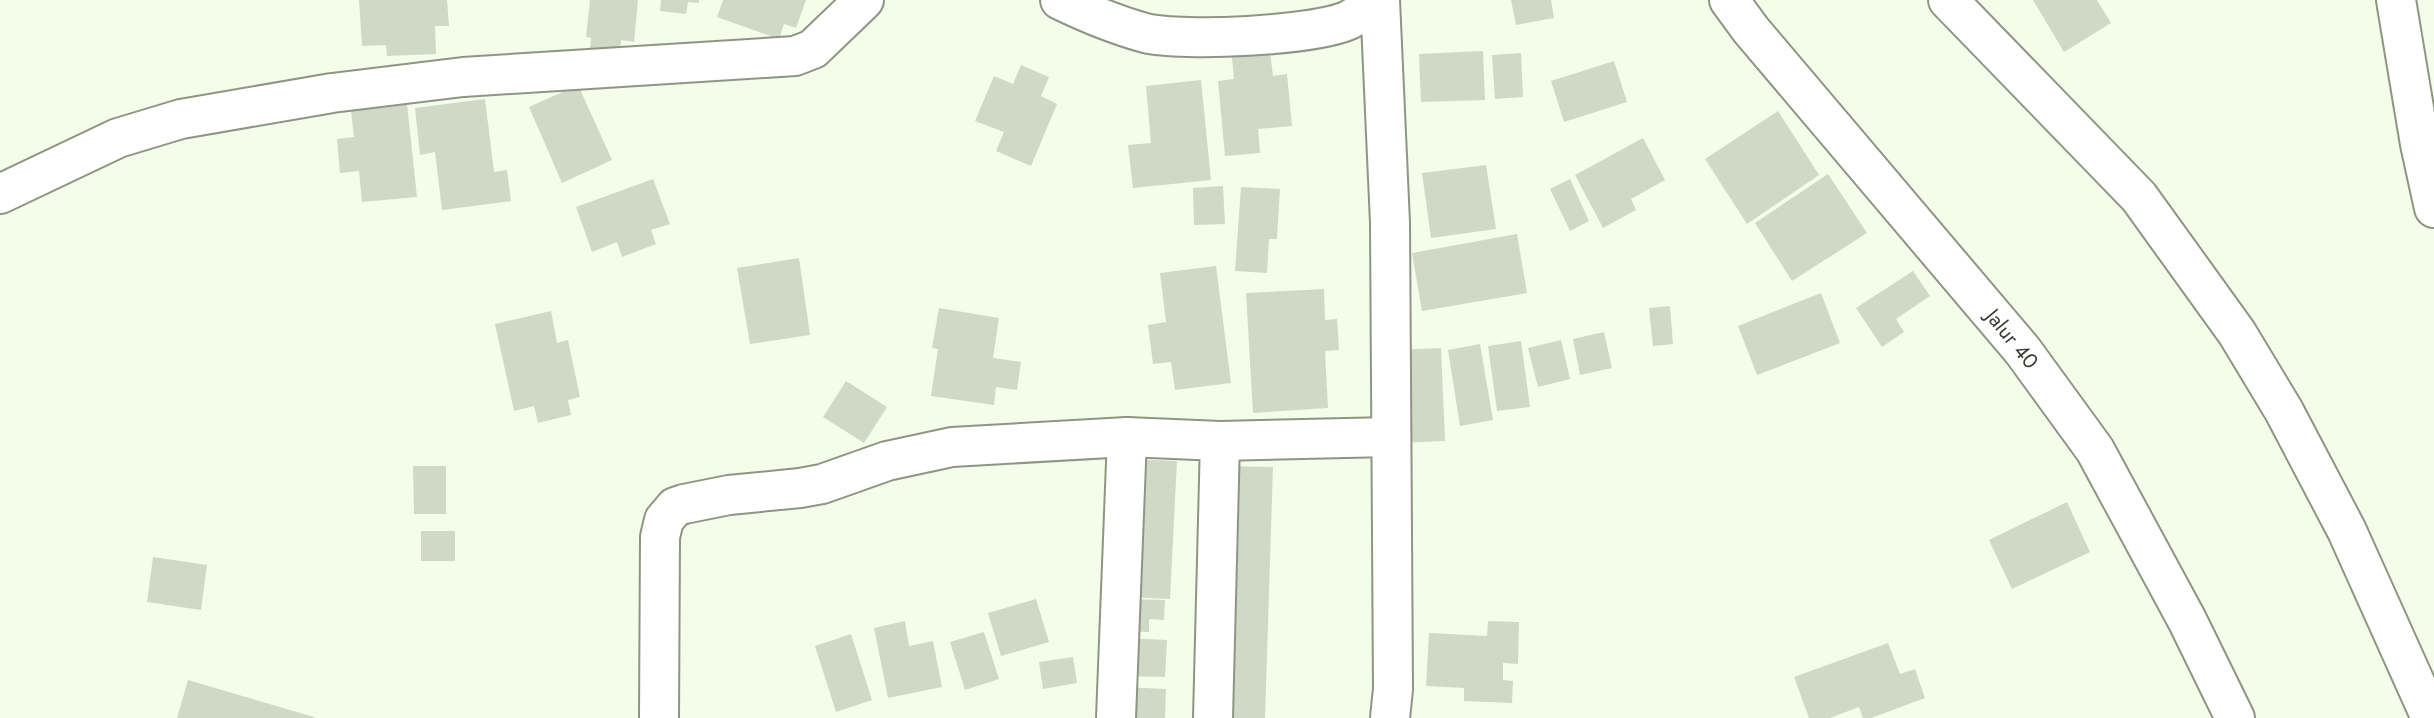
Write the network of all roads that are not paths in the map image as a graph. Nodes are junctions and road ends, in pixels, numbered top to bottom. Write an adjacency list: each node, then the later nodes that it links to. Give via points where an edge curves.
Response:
1 (864, 0): 8 (main road, via 813,49 795,56 463,77 181,119 118,138)
2 (1060, 0): 3 (main road, via 1146,33 1184,37 1327,27 1363,12)
3 (1374, 0)
4 (1380, 0): 10 (main road, via 1390,223)
5 (1729, 0): 17 (main road, Jalur 40, via 2059,398 2095,450)
6 (1948, 0): 18 (main road, via 2139,197 2237,333 2347,531)
7 (2396, 0): 9 (main road)
8 (0, 194)
9 (2434, 208)
10 (1390, 437): 12 (main road); 16 (main road)
11 (1127, 438): 12 (main road); 13 (main road, via 952,447 887,461 822,484 699,499 675,508 664,520 660,537); 14 (main road)
12 (1220, 441): 15 (main road)
13 (659, 718)
14 (1116, 718)
15 (1213, 718)
16 (1390, 718)
17 (2235, 718)
18 (2431, 718)

